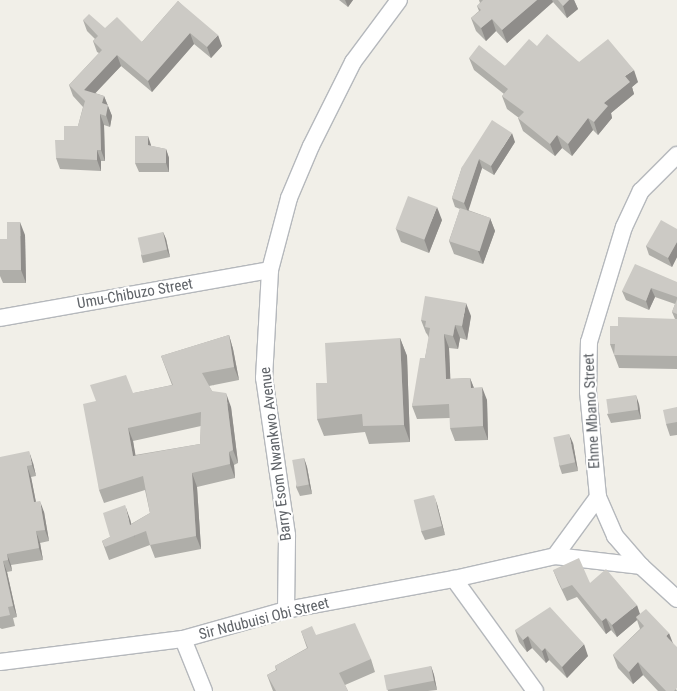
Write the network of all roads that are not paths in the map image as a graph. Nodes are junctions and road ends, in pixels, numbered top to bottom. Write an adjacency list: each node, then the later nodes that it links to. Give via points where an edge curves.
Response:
1 (399, 0): 3 (street, Barry Esom Nwankwo Avenue, via 354,62 311,146 289,198)
2 (675, 160): 5 (street, Ehme Mbano Street, via 641,191 624,227 589,342 588,392)
3 (270, 270): 4 (street, Umu-Chibuzo Street); 10 (street, Barry Esom Nwankwo Avenue, via 264,378 287,535)
4 (0, 318)
5 (598, 497): 6 (street); 7 (street, Ehme Mbano Street, via 615,536)
6 (555, 556): 7 (street, Sir Ndubuisi Obi Street); 8 (street, Sir Ndubuisi Obi Street)
7 (641, 566): 9 (street, Ehme Mbano Street)
8 (454, 579): 10 (street, Sir Ndubuisi Obi Street); 14 (street)
9 (677, 599)
10 (286, 610): 11 (street, Sir Ndubuisi Obi Street)
11 (183, 639): 12 (street, Sir Ndubuisi Obi Street); 13 (street)
12 (0, 662)
13 (204, 691)
14 (535, 691)

